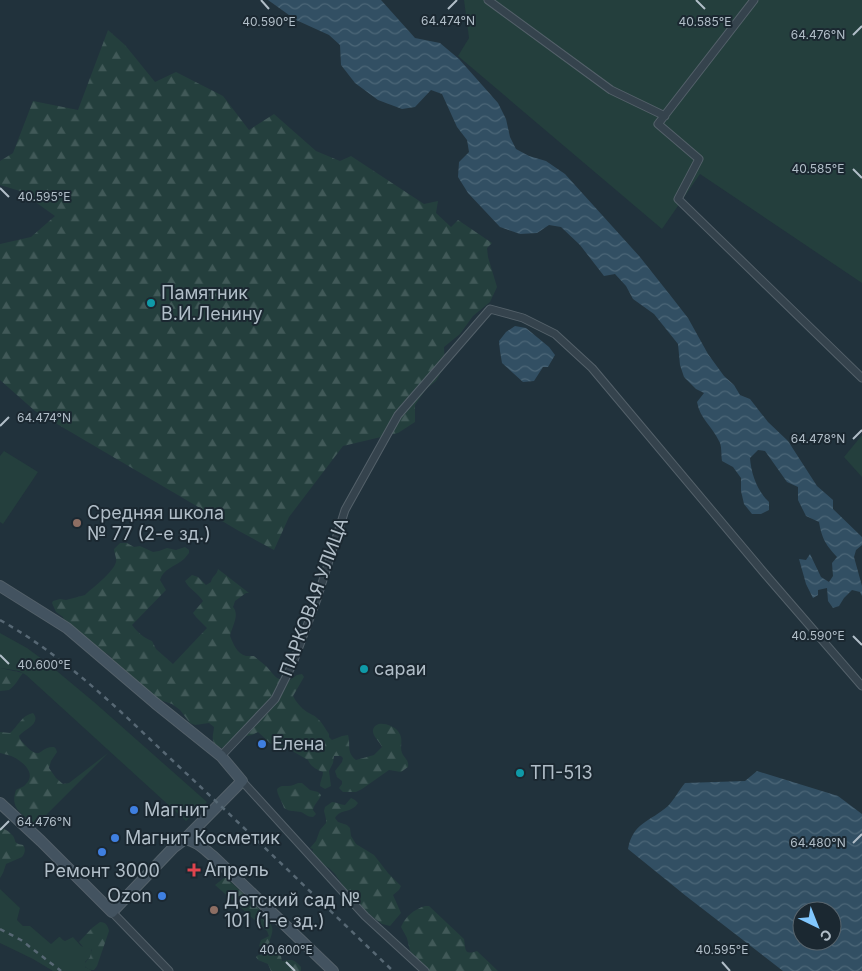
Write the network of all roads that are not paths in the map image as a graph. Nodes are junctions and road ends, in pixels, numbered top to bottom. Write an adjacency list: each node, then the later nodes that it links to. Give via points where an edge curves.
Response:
1 (488, 0): 3 (street, via 612,90)
2 (754, 0): 3 (street)
3 (665, 116): 4 (street, via 658,124 699,159 678,199)
4 (862, 378)
5 (0, 586): 7 (street, via 66,628)
6 (862, 686): 7 (street, ПАРКОВАЯ УЛИЦА, via 592,368 555,334 523,318 490,309 398,415 345,510 297,654 275,699)
7 (221, 756): 8 (street)
8 (240, 779): 10 (street); 14 (street, via 365,916)
9 (0, 803): 11 (street)
10 (186, 839): 11 (street, via 173,848); 13 (street, via 200,845 214,857)
11 (112, 912): 12 (street)
12 (169, 971)
13 (333, 971)
14 (425, 971)

